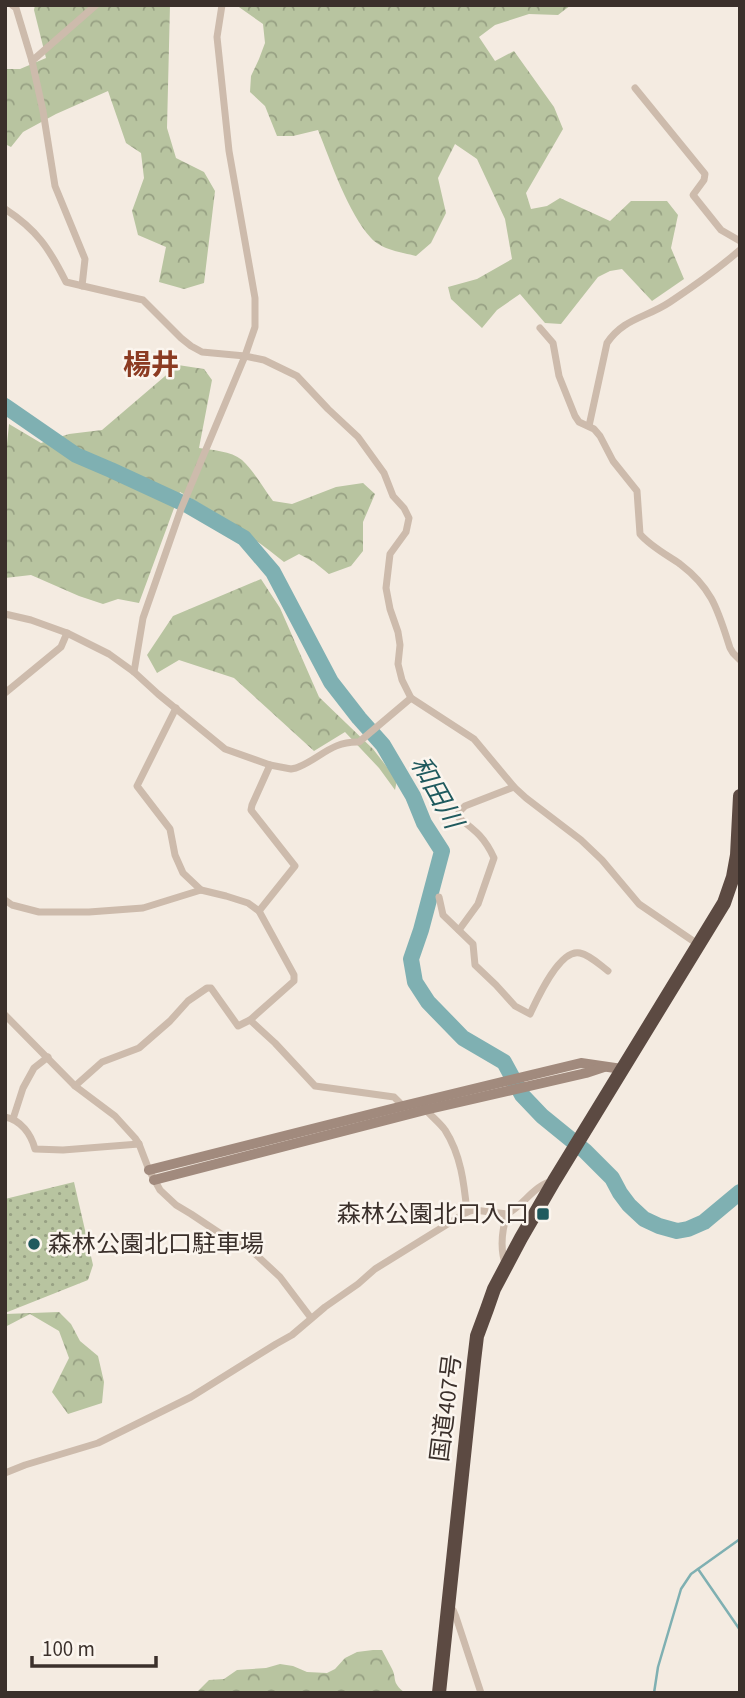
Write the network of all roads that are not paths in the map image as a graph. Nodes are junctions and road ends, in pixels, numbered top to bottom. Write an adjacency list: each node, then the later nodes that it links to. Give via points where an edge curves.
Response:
1 (12, 5): 4 (street)
2 (96, 5): 4 (street)
3 (222, 5): 11 (street, via 217,37 229,151 255,298 255,327)
4 (32, 61): 9 (street, via 55,186 85,259)
5 (635, 88): 7 (street, via 705,174 693,195 721,230)
6 (5, 209): 9 (street, via 26,223 51,252 66,282)
7 (740, 241)
8 (740, 250): 12 (street, via 669,303 614,333 607,344)
9 (82, 286): 11 (street, via 143,300 202,352)
10 (540, 328): 12 (street, via 553,343 559,376 575,416)
11 (245, 356): 16 (street, via 177,521 144,618); 18 (street, via 297,376 358,437 409,518 406,532 390,554 386,588 398,632 398,664)
12 (589, 426): 15 (street, via 637,491 640,534 696,578 714,603 730,648)
13 (5, 614): 14 (street)
14 (68, 633): 16 (street); 17 (street, via 61,647)
15 (740, 660)
16 (134, 672): 19 (street)
17 (5, 693)
18 (411, 698): 20 (street, via 359,742 336,745 296,768); 21 (street, via 474,739)
19 (176, 708): 20 (street, via 225,749); 23 (street, via 137,786 170,829 183,873)
20 (270, 765): 26 (street, via 251,810 295,866)
21 (514, 787): 27 (street, via 458,812 488,844 494,859 478,904); 28 (street, via 581,840 639,904)
22 (740, 796): 28 (highway, via 733,877)
23 (201, 890): 25 (street, via 143,908 89,912 39,912); 26 (street, via 248,903)
24 (439, 897): 27 (street, via 443,915)
25 (5, 900)
26 (259, 911): 31 (street, via 294,981)
27 (459, 930): 29 (street, via 473,944 475,965 515,1006 530,1014 549,975 572,953 579,952)
28 (699, 946): 33 (highway)
29 (608, 971)
30 (5, 1015): 32 (street)
31 (250, 1020): 34 (street, via 238,1027 207,988 139,1048 102,1062); 35 (street, via 315,1086 394,1097)
32 (48, 1057): 34 (street); 37 (street, via 34,1068)
33 (622, 1069): 36 (street, via 607,1066); 40 (highway, 国道407号)
34 (75, 1086): 38 (street, via 115,1116)
35 (403, 1105): 36 (street); 39 (street)
36 (424, 1105): 39 (street); 41 (street, via 444,1129 456,1154)
37 (9, 1118): 38 (street, via 27,1131 35,1149)
38 (139, 1144): 39 (street)
39 (152, 1175): 44 (street, via 176,1205 251,1250 280,1277)
40 (554, 1181): 42 (street, via 538,1187); 43 (highway, 国道407号)
41 (467, 1212): 42 (street); 44 (street, via 375,1269)
42 (507, 1214): 43 (street, via 502,1255)
43 (506, 1266): 46 (highway, 国道407号, via 477,1336)
44 (311, 1318): 45 (street, via 292,1335 164,1412 98,1443)
45 (5, 1473)
46 (448, 1607): 47 (highway, 国道407号); 48 (street, via 456,1617)
47 (439, 1693)
48 (481, 1693)

